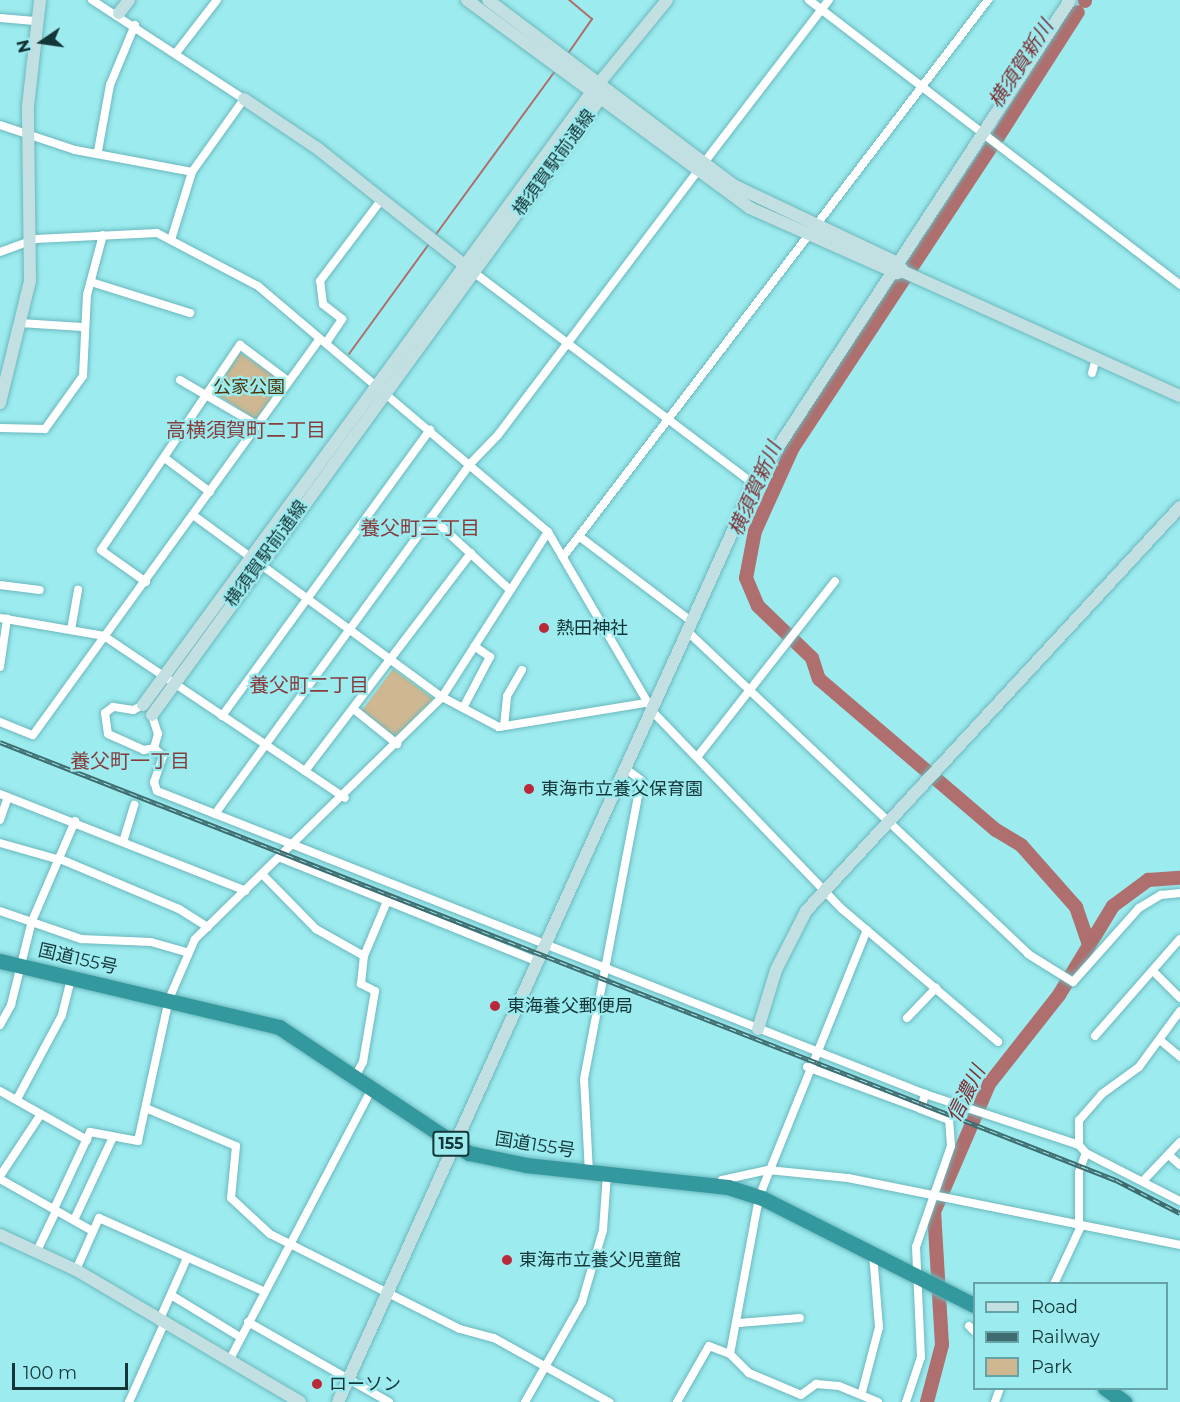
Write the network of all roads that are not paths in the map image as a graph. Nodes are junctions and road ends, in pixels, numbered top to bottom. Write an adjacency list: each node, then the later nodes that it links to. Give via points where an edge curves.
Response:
1 (40, 0): 15 (street)
2 (92, 0): 13 (street)
3 (129, 0): 13 (street)
4 (217, 0): 17 (street)
5 (467, 0): 19 (street)
6 (488, 0): 19 (street)
7 (667, 0): 19 (street, 横須賀駅前通線)
8 (809, 0): 12 (street)
9 (829, 0): 12 (street)
10 (988, 0): 18 (street)
11 (1070, 0): 23 (street)
12 (822, 9): 18 (street); 25 (street)
13 (119, 13): 16 (street)
14 (0, 18): 15 (street)
15 (38, 21): 22 (street)
16 (135, 25): 17 (street); 24 (street, via 110,85)
17 (176, 52): 20 (street)
18 (921, 87): 23 (street); 29 (street)
19 (597, 93): 25 (street); 35 (street, 横須賀駅前通線)
20 (244, 99): 26 (street); 27 (street)
21 (0, 125): 22 (street)
22 (28, 130): 24 (street, via 75,150); 33 (street)
23 (982, 134): 36 (street); 38 (street)
24 (98, 152): 26 (street)
25 (700, 168): 29 (street); 43 (street)
26 (192, 172): 28 (street)
27 (382, 199): 35 (street); 42 (street, via 320,281 323,304 342,320)
28 (176, 230): 30 (street); 32 (street)
29 (812, 230): 36 (street); 52 (street)
30 (157, 233): 31 (street); 32 (street)
31 (103, 235): 33 (street); 37 (street)
32 (171, 240): 42 (street, via 258,286)
33 (30, 241): 34 (street); 40 (street, via 30,281)
34 (0, 252)
35 (469, 269): 43 (street); 48 (street, 横須賀駅前通線)
36 (900, 271): 44 (street); 58 (street)
37 (91, 282): 39 (street); 41 (street)
38 (1180, 285)
39 (190, 313)
40 (20, 323): 41 (street); 51 (street)
41 (82, 327): 54 (street, via 82,376 45,429)
42 (323, 341): 47 (street); 48 (street)
43 (568, 341): 52 (street); 57 (street)
44 (1096, 358): 45 (street); 50 (street)
45 (1092, 373)
46 (180, 380): 49 (street)
47 (288, 381): 49 (street, via 240,345); 53 (street)
48 (382, 389): 55 (street); 67 (street, 横須賀駅前通線)
49 (209, 394): 53 (street); 56 (street)
50 (1180, 396)
51 (0, 404)
52 (669, 420): 58 (street); 64 (street)
53 (257, 425): 59 (street)
54 (0, 428)
55 (430, 430): 57 (street); 74 (street)
56 (166, 459): 59 (street); 69 (street, via 101,550)
57 (470, 464): 62 (street); 63 (street)
58 (754, 483): 76 (street)
59 (210, 492): 61 (street)
60 (1180, 507): 105 (street)
61 (193, 515): 67 (street); 69 (street)
62 (431, 517): 65 (street); 78 (street)
63 (548, 532): 66 (street); 73 (street)
64 (580, 537): 66 (street); 76 (street)
65 (471, 553): 73 (street); 81 (street)
66 (563, 557): 88 (street)
67 (254, 560): 74 (street); 84 (street, 横須賀駅前通線)
68 (835, 580): 85 (street)
69 (146, 582): 79 (street)
70 (0, 585): 71 (street)
71 (40, 590)
72 (78, 590): 77 (street)
73 (510, 590): 80 (street)
74 (307, 598): 78 (street); 91 (street)
75 (4, 618): 77 (street); 82 (street)
76 (689, 626): 85 (street); 88 (street)
77 (71, 630): 79 (street)
78 (351, 630): 81 (street); 95 (street)
79 (104, 636): 84 (street); 92 (street, via 33,735)
80 (474, 646): 86 (street); 87 (street, via 490,657)
81 (393, 662): 86 (street); 90 (street)
82 (0, 667)
83 (522, 670): 93 (street, via 507,696)
84 (168, 680): 89 (street, 横須賀駅前通線); 91 (street)
85 (751, 692): 97 (street); 105 (street)
86 (441, 697): 87 (street); 94 (street)
87 (463, 708): 93 (street)
88 (649, 708): 93 (street); 97 (street); 98 (street)
89 (147, 710): 96 (street, via 158,734); 96 (street, via 113,707 104,725 108,734 144,750)
90 (356, 711): 94 (street); 99 (street)
91 (222, 716): 95 (street)
92 (0, 722)
93 (504, 726)
94 (397, 744): 101 (street)
95 (268, 745): 99 (street); 103 (street)
96 (154, 748): 103 (street, via 163,756 154,789)
97 (698, 756): 114 (street)
98 (627, 770): 122 (street); 128 (street, via 641,780)
99 (305, 771): 101 (street)
100 (4, 796): 104 (street); 106 (street)
101 (345, 798): 109 (street)
102 (134, 805): 107 (street)
103 (215, 814): 109 (street)
104 (0, 820)
105 (887, 820): 114 (street); 115 (street, via 1028,954 1076,982 1139,908 1161,895)
106 (75, 821): 107 (street); 111 (street)
107 (123, 842): 113 (street)
108 (0, 843): 111 (street)
109 (295, 846): 110 (street); 122 (street)
110 (281, 858): 112 (street); 116 (street)
111 (60, 859): 118 (street); 119 (street, via 179,909)
112 (263, 875): 113 (street); 124 (street, via 316,929)
113 (246, 891): 119 (street)
114 (826, 891): 120 (street); 137 (street, via 789,939)
115 (1180, 894)
116 (388, 899): 124 (street); 126 (street)
117 (0, 911): 118 (street)
118 (32, 921): 123 (street, via 81,939 152,942); 127 (street)
119 (208, 927): 123 (street)
120 (867, 930): 131 (street); 141 (street)
121 (1180, 939): 129 (street)
122 (546, 945): 126 (street); 128 (street)
123 (186, 952): 133 (street)
124 (364, 956): 144 (street, via 361,984 375,991 363,1062)
125 (0, 961): 127 (highway, 国道155号 / 155)
126 (538, 962): 156 (street)
127 (22, 966): 130 (highway, 国道155号 / 155); 136 (street)
128 (606, 968): 137 (street); 161 (street, via 584,1079)
129 (1155, 973): 132 (street); 138 (street)
130 (71, 978): 133 (highway, 国道155号 / 155); 148 (street, via 62,1015)
131 (936, 988): 135 (street); 140 (street)
132 (1180, 998)
133 (169, 999): 144 (highway, 国道155号 / 155, via 279,1027); 149 (street)
134 (1180, 1011): 139 (street)
135 (907, 1017)
136 (0, 1025)
137 (758, 1029): 141 (street)
138 (1095, 1036)
139 (1160, 1040): 142 (street); 155 (street, via 1139,1067 1089,1106 1079,1120)
140 (998, 1042)
141 (815, 1051): 143 (street); 147 (street)
142 (1180, 1057)
143 (807, 1067): 150 (street); 160 (street)
144 (355, 1077): 145 (highway, 国道155号 / 155)
145 (371, 1090): 156 (highway, 国道155号 / 155); 174 (street)
146 (0, 1091): 148 (street)
147 (925, 1094): 150 (street); 155 (street)
148 (17, 1099): 151 (street)
149 (147, 1108): 152 (street, via 138,1141); 174 (street, via 236,1146 231,1198)
150 (921, 1109): 166 (street, via 949,1120 951,1131 951,1146)
151 (41, 1114): 153 (street); 163 (street)
152 (112, 1137): 153 (street, via 90,1132); 170 (street)
153 (87, 1140): 169 (street)
154 (1180, 1142): 158 (street)
155 (1079, 1145): 157 (street)
156 (454, 1146): 161 (highway, 国道155号 / 155, via 497,1160); 182 (street)
157 (1086, 1153): 164 (street); 171 (street, via 1079,1172)
158 (1170, 1156): 159 (street); 164 (street)
159 (1180, 1166)
160 (768, 1170): 165 (street, via 722,1180); 166 (street, via 884,1182); 167 (street)
161 (589, 1173): 162 (highway, 国道155号 / 155)
162 (607, 1174): 165 (highway, 国道155号 / 155); 193 (street, via 592,1273)
163 (0, 1178): 169 (street)
164 (1144, 1180): 168 (street)
165 (718, 1186): 167 (highway, 国道155号 / 155)
166 (932, 1195): 171 (street); 180 (street, via 916,1247)
167 (759, 1197): 176 (highway, 国道155号 / 155); 189 (street)
168 (1180, 1201)
169 (55, 1210): 170 (street); 177 (street)
170 (74, 1220): 172 (street)
171 (1080, 1226): 175 (street); 181 (street)
172 (91, 1230): 178 (street, via 99,1218); 179 (street)
173 (0, 1235): 177 (street)
174 (287, 1242): 182 (street); 183 (street)
175 (1180, 1245)
176 (873, 1251): 180 (highway, 国道155号 / 155); 195 (street, via 879,1327)
177 (36, 1253): 179 (street)
178 (187, 1258): 183 (street); 184 (street)
179 (76, 1270): 188 (street)
180 (919, 1276): 185 (highway, 国道155号 / 155); 204 (street, via 921,1356)
181 (1055, 1282)
182 (389, 1290): 193 (street); 194 (street)
183 (262, 1291): 187 (street)
184 (171, 1295): 188 (street); 190 (street)
185 (973, 1304)
186 (801, 1318): 189 (street)
187 (248, 1322): 190 (street); 194 (street)
188 (161, 1323): 192 (street); 196 (street)
189 (739, 1323): 191 (street)
190 (240, 1337): 192 (street)
191 (730, 1354): 195 (street, via 749,1373 801,1395 816,1384); 202 (street, via 709,1346)
192 (230, 1359): 197 (street)
193 (546, 1366): 200 (street); 201 (street)
194 (347, 1378): 198 (street); 199 (street)
195 (862, 1392): 203 (street)
196 (129, 1402)
197 (300, 1402)
198 (338, 1402)
199 (390, 1402)
200 (525, 1402)
201 (609, 1402)
202 (677, 1402)
203 (878, 1402)
204 (906, 1402)

